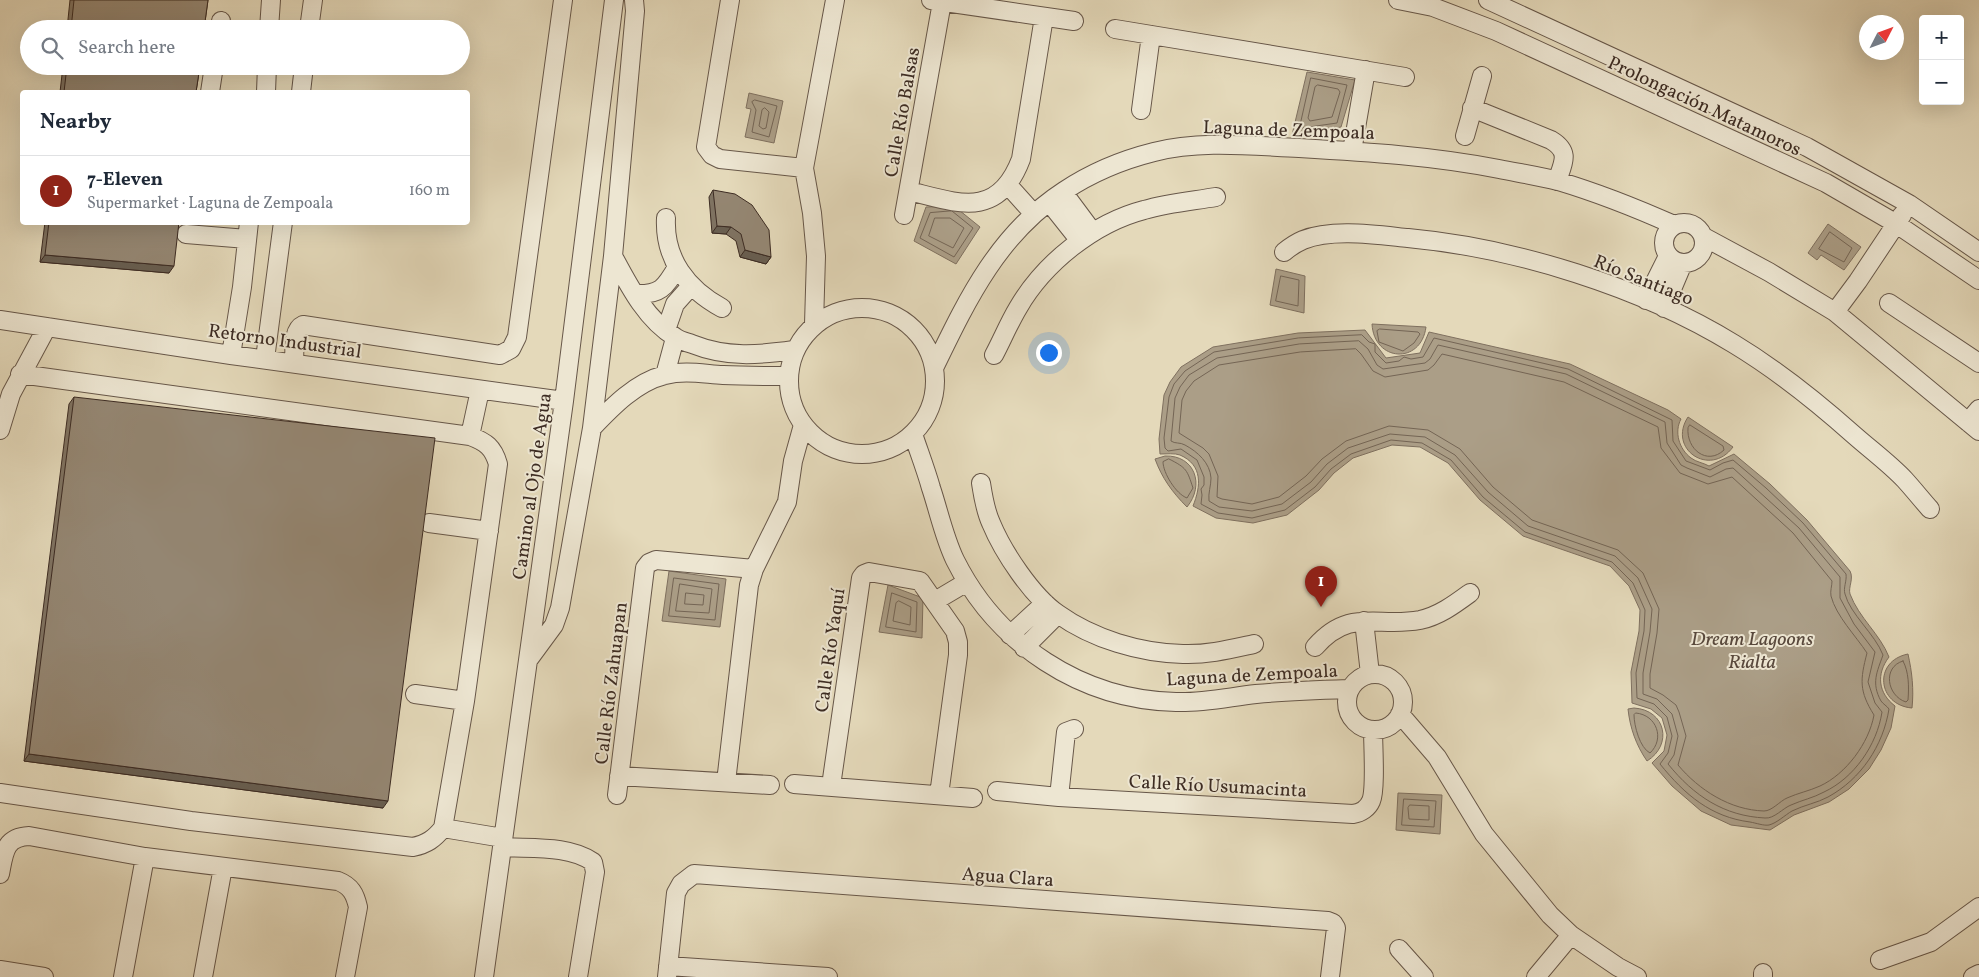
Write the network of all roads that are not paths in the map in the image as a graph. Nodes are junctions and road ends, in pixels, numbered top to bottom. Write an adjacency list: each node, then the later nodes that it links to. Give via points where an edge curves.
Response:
1 (271, 0): 12 (street)
2 (313, 0): 13 (street)
3 (563, 0): 68 (street, via 517,337 511,349 500,355 303,325 296,332)
4 (614, 0): 75 (street, Camino al Ojo de Agua)
5 (634, 0): 49 (street)
6 (730, 0): 30 (street, via 706,147 720,159)
7 (835, 0): 30 (street)
8 (1398, 0): 40 (street, Prolongación Matamoros, via 1433,7 1496,31 1826,184)
9 (1488, 0): 36 (street, via 1806,147)
10 (936, 1): 11 (street); 33 (street, Calle Río Balsas)
11 (1044, 17): 14 (street); 32 (street, Calle Río Balsas, via 1021,160)
12 (270, 20)
13 (310, 20)
14 (1074, 21)
15 (1115, 29): 16 (street)
16 (1151, 35): 17 (street); 27 (street)
17 (1366, 70): 22 (street); 29 (street)
18 (213, 75): 23 (street)
19 (267, 75): 24 (street)
20 (303, 75): 25 (street)
21 (1482, 76): 26 (street)
22 (1405, 77)
23 (210, 90)
24 (266, 90)
25 (300, 90)
26 (1472, 108): 28 (street); 31 (street, via 1560,146 1564,161)
27 (1141, 110)
28 (1465, 136)
29 (1352, 151): 31 (street, Laguna de Zempoala, via 1441,159); 34 (street, Laguna de Zempoala, via 1250,145 1155,151 1091,174)
30 (804, 168): 61 (street, via 816,256)
31 (1557, 181): 42 (street, Laguna de Zempoala, via 1622,202)
32 (1008, 185): 33 (street, Calle Río Balsas, via 984,202 955,203); 37 (street)
33 (909, 191): 38 (street)
34 (1056, 197): 37 (street, Laguna de Zempoala); 45 (street)
35 (1216, 197): 45 (street, via 1144,210)
36 (1909, 204): 40 (street); 48 (street)
37 (1034, 214): 70 (street, Laguna de Zempoala, via 992,261 964,307)
38 (904, 215)
39 (666, 218): 51 (street, via 667,244)
40 (1895, 223): 52 (street, Prolongación Matamoros); 59 (street)
41 (283, 225): 67 (street)
42 (1674, 226): 46 (street, via 1688,223); 50 (street, via 1664,243)
43 (248, 231): 44 (street); 65 (street)
44 (186, 234)
45 (1086, 236): 66 (street, via 1055,262 1032,288 1018,307)
46 (1704, 237): 50 (street, via 1704,250 1700,256 1690,263); 59 (street)
47 (1284, 252): 55 (street, Río Santiago, via 1311,237 1342,234 1433,240 1542,264)
48 (1979, 252)
49 (613, 256): 54 (street); 78 (street)
50 (1676, 260): 55 (street); 58 (street)
51 (677, 267): 53 (street); 54 (street, via 659,291)
52 (1979, 280)
53 (692, 286): 57 (street); 63 (street, via 675,304)
54 (635, 294): 63 (street)
55 (1646, 300): 58 (street, Río Santiago)
56 (1889, 303): 69 (street)
57 (722, 308)
58 (1664, 308): 83 (street, Río Santiago, via 1733,344 1814,401 1905,480)
59 (1835, 312): 76 (street)
60 (0, 320): 62 (street, Retorno Industrial)
61 (814, 324): 64 (street); 70 (street, via 832,313 854,307 876,308 897,316 914,329 927,347)
62 (47, 327): 65 (street, Retorno Industrial); 71 (street)
63 (670, 334): 64 (street, via 705,349 731,354 761,355); 72 (street)
64 (794, 350): 73 (street)
65 (231, 355): 67 (street, Retorno Industrial)
66 (994, 355)
67 (265, 359): 68 (street, Retorno Industrial)
68 (294, 363): 74 (street, Retorno Industrial)
69 (1979, 363)
70 (934, 368): 80 (street, via 935,392 927,415)
71 (20, 374): 79 (street); 81 (street)
72 (665, 375): 73 (street); 78 (street, via 624,398)
73 (788, 376): 77 (street, via 791,402)
74 (480, 390): 75 (street, Retorno Industrial); 81 (street)
75 (564, 401): 96 (street, Camino al Ojo de Agua)
76 (1975, 421)
77 (803, 425): 80 (street, via 821,442 844,452 868,454 892,448); 86 (street, via 787,502)
78 (592, 428): 96 (street, via 560,608 554,625)
79 (0, 430)
80 (913, 434): 87 (street, Laguna de Zempoala, via 944,531)
81 (470, 436): 85 (street, via 490,446 498,464)
82 (981, 483): 90 (street, via 990,522 1004,549)
83 (1930, 509)
84 (429, 524): 85 (street)
85 (489, 530): 100 (street)
86 (754, 569): 104 (street, Calle Río Zahuapan, via 656,560 647,564); 105 (street, via 749,585)
87 (967, 582): 89 (street); 92 (street, Laguna de Zempoala, via 980,602)
88 (1470, 592): 91 (street, via 1429,618 1406,622)
89 (935, 601): 108 (street, Calle Río Yaquí, via 920,581 869,572 862,575); 111 (street, Calle Río Yaquí, via 955,631 958,642)
90 (1051, 608): 92 (street); 93 (street, via 1085,630 1140,649 1164,653 1209,653); 95 (street)
91 (1364, 621): 94 (street, via 1339,627); 97 (street)
92 (1010, 635): 95 (street, Laguna de Zempoala)
93 (1254, 644)
94 (1316, 647)
95 (1024, 648): 98 (street, Laguna de Zempoala, via 1074,678 1143,699 1208,702 1263,694)
96 (529, 659): 116 (street, Camino al Ojo de Agua)
97 (1370, 674): 98 (street, via 1355,682); 101 (street, via 1387,677 1394,682 1402,697)
98 (1350, 689): 103 (street, via 1349,712 1358,724)
99 (415, 694): 100 (street)
100 (465, 701): 115 (street)
101 (1400, 714): 103 (street, via 1389,726); 121 (street, via 1437,757 1484,834)
102 (1074, 730): 113 (street, via 1066,732)
103 (1373, 730): 113 (street, Calle Río Usumacinta, via 1373,793 1368,806 1357,814)
104 (620, 776): 105 (street, Calle Río Zahuapan); 112 (street)
105 (726, 782): 107 (street, Calle Río Zahuapan)
106 (794, 784): 108 (street)
107 (770, 785)
108 (831, 786): 111 (street)
109 (996, 791): 113 (street)
110 (0, 793): 115 (street, via 191,821 413,847 425,844)
111 (939, 795): 114 (street)
112 (617, 796)
113 (1059, 797)
114 (974, 798)
115 (443, 828): 116 (street)
116 (502, 842): 131 (street, Camino al Ojo de Agua); 132 (street, via 561,851 584,856 594,862)
117 (145, 857): 118 (street); 119 (street, via 21,836 6,848); 128 (street)
118 (222, 866): 129 (street); 130 (street, via 338,881 350,889 358,907)
119 (0, 874)
120 (1979, 907): 123 (street, via 1932,942)
121 (1570, 936): 136 (street); 137 (street)
122 (1399, 949): 135 (street)
123 (1880, 960)
124 (0, 970): 127 (street)
125 (668, 972): 133 (street); 134 (street, Agua Clara, via 676,893 681,884 694,874 1318,920 1333,923 1336,928)
126 (1979, 974): 138 (street)
127 (44, 977)
128 (123, 977)
129 (203, 977)
130 (345, 977)
131 (484, 977)
132 (578, 977)
133 (828, 977)
134 (1330, 977)
135 (1424, 977)
136 (1536, 977)
137 (1638, 977)
138 (1973, 977)

